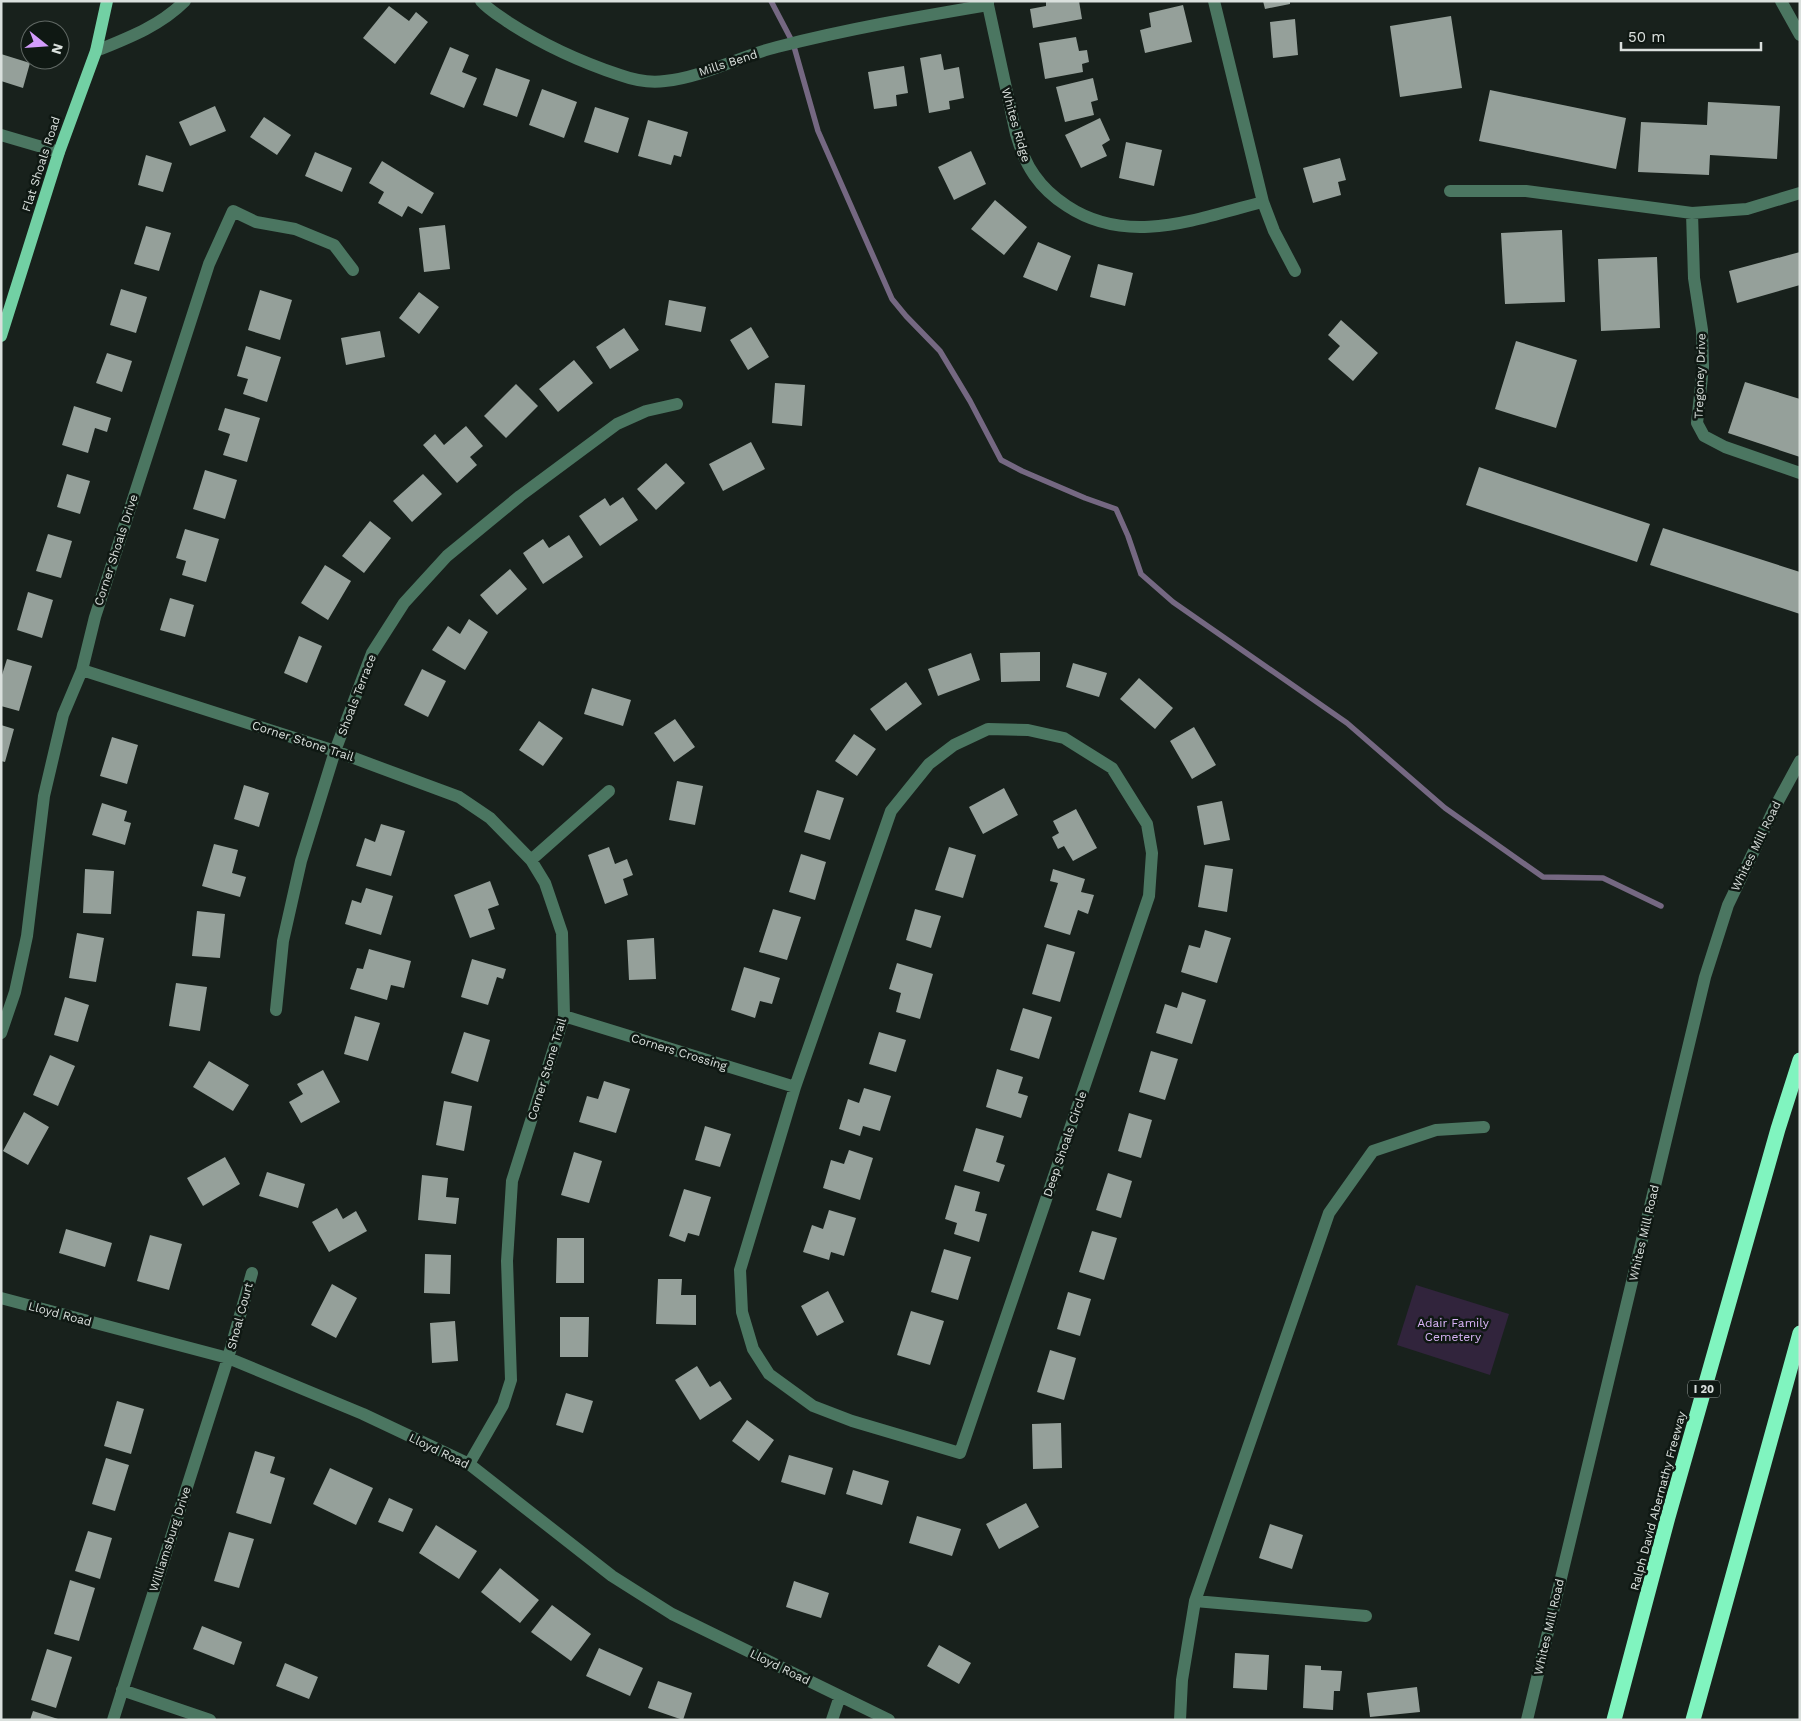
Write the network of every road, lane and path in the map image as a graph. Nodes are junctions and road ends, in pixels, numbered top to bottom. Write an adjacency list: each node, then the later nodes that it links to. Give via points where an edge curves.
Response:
1 (107, 1): 8 (main road, Flat Shoals Road)
2 (185, 1): 8 (street, via 146,30)
3 (481, 1): 6 (street, Mills Bend, via 517,28 558,50 621,76 647,81 666,81 774,47)
4 (1214, 1): 13 (street)
5 (1781, 1): 7 (street)
6 (988, 3): 13 (street, Whites Ridge, via 1021,152 1037,180 1058,200 1090,219 1124,228 1168,225)
7 (1800, 35)
8 (96, 51): 10 (main road, Flat Shoals Road)
9 (1, 136): 10 (street)
10 (59, 152): 17 (main road, Flat Shoals Road)
11 (1450, 192): 14 (street, via 1526,191)
12 (1800, 193): 14 (street, via 1747,209)
13 (1263, 202): 16 (street)
14 (1692, 213): 19 (street, Tregoney Drive, via 1694,278 1703,367 1697,423 1704,436 1725,447)
15 (353, 270): 20 (street, Corner Shoals Drive, via 334,245 295,229 256,222 233,211 209,264 94,617)
16 (1295, 271)
17 (1, 336)
18 (677, 404): 21 (street, Shoals Terrace, via 646,411 617,424 520,496 448,556 404,603 372,653)
19 (1800, 473)
20 (82, 670): 21 (street, Corner Stone Trail); 27 (street, Corner Shoals Drive, via 63,715 44,796 27,936 15,992)
21 (335, 751): 24 (street, Corner Stone Trail, via 459,797 490,818); 25 (street, Shoals Terrace, via 301,860 283,941)
22 (1800, 762): 45 (street, Whites Mill Road, via 1728,905 1705,977)
23 (609, 791): 24 (street)
24 (531, 860): 26 (street, Corner Stone Trail, via 545,883 562,932)
25 (276, 1010)
26 (564, 1016): 29 (street, Corners Crossing); 35 (street, Corner Stone Trail, via 512,1181 507,1261 512,1380 503,1405)
27 (1, 1033)
28 (1800, 1060): 46 (highway, Ralph David Abernathy Freeway / I 20, via 1719,1337)
29 (795, 1087): 29 (street, Deep Shoals Circle, via 740,1270 742,1312 753,1349 769,1374 813,1406 960,1453 1149,896 1152,853 1147,824 1112,768 1064,738 1028,730 988,729 954,745 929,764 891,811)
30 (1484, 1127): 36 (street, via 1436,1130 1373,1151 1329,1213)
31 (252, 1272): 34 (street, Shoal Court)
32 (1, 1298): 34 (street, Lloyd Road)
33 (1800, 1333): 47 (highway)
34 (228, 1358): 35 (street, Lloyd Road, via 363,1414); 38 (street, Williamsburg Drive)
35 (469, 1464): 39 (street, Lloyd Road, via 612,1576 657,1605)
36 (1195, 1601): 37 (street); 44 (street, via 1182,1680)
37 (1366, 1616)
38 (122, 1690): 40 (street, Williamsburg Drive); 41 (street)
39 (840, 1696): 42 (street); 43 (street, Lloyd Road)
40 (113, 1720)
41 (210, 1720)
42 (832, 1720)
43 (889, 1720)
44 (1180, 1720)
45 (1527, 1720)
46 (1614, 1720)
47 (1694, 1720)

